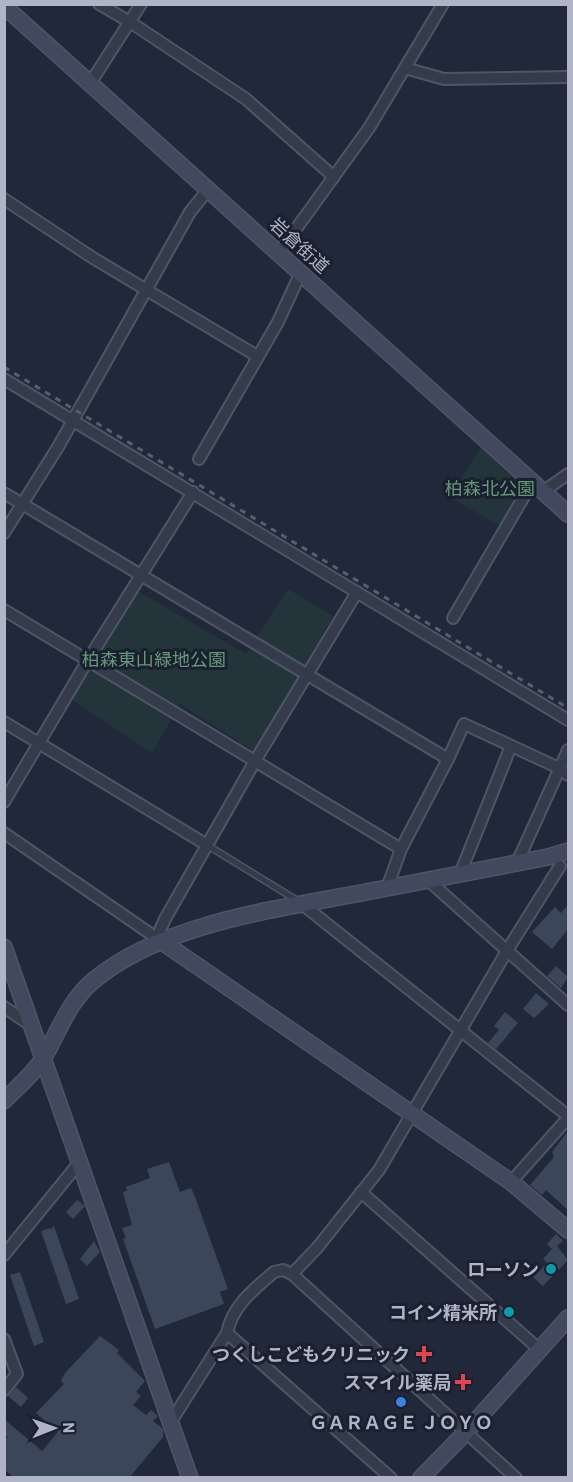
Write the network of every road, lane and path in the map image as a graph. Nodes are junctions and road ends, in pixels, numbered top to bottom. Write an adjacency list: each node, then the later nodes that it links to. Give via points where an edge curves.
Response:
1 (99, 4): 5 (street)
2 (141, 4): 5 (street)
3 (443, 4): 6 (street)
4 (4, 6): 8 (street, 岩倉街道)
5 (130, 22): 8 (street); 9 (street, via 246,99)
6 (405, 68): 7 (street, via 444,79); 9 (street)
7 (568, 77)
8 (91, 82): 10 (street, 岩倉街道)
9 (334, 177): 12 (street)
10 (207, 191): 12 (street, 岩倉街道); 14 (street, via 190,212)
11 (4, 199): 14 (street)
12 (280, 251): 13 (street, 岩倉街道)
13 (301, 272): 15 (street); 20 (street, 岩倉街道)
14 (147, 291): 15 (street); 17 (street)
15 (257, 356): 18 (street)
16 (4, 378): 17 (street)
17 (73, 420): 21 (street); 23 (street)
18 (199, 459)
19 (568, 474): 20 (street)
20 (538, 486): 24 (street, 岩倉街道); 29 (street)
21 (193, 492): 26 (street); 27 (street)
22 (4, 493): 23 (street)
23 (22, 503): 25 (street); 26 (street)
24 (568, 514)
25 (4, 533)
26 (142, 577): 30 (street); 31 (street)
27 (357, 592): 31 (street); 32 (street)
28 (4, 610): 30 (street)
29 (453, 618)
30 (88, 660): 34 (street); 38 (street)
31 (308, 675): 37 (street); 38 (street)
32 (568, 720)
33 (4, 722): 34 (street)
34 (39, 743): 41 (street); 43 (street)
35 (511, 746): 37 (street, via 464,724); 39 (street); 48 (street)
36 (568, 750): 39 (street)
37 (448, 759): 44 (street)
38 (255, 761): 43 (street); 44 (street)
39 (559, 768): 40 (street); 46 (street)
40 (568, 775)
41 (4, 802)
42 (4, 832): 52 (street)
43 (207, 845): 51 (lane); 52 (street, via 160,930)
44 (401, 849): 50 (street)
45 (568, 851): 47 (street)
46 (517, 863): 47 (street); 48 (street)
47 (559, 865): 54 (street)
48 (460, 874): 49 (street)
49 (429, 880): 50 (street); 54 (street)
50 (387, 888): 51 (street)
51 (302, 904): 52 (street); 58 (street)
52 (161, 941): 59 (street, via 124,958 90,983 73,1003); 61 (street)
53 (4, 947): 57 (street)
54 (508, 949): 55 (street); 58 (street)
55 (568, 1005)
56 (4, 1006): 57 (street)
57 (32, 1026): 59 (street)
58 (461, 1029): 61 (street); 62 (street)
59 (43, 1059): 60 (street); 63 (street)
60 (4, 1101)
61 (412, 1112): 64 (street); 65 (street, via 379,1170)
62 (568, 1117): 64 (street)
63 (80, 1163): 67 (street); 74 (street)
64 (511, 1182): 66 (street)
65 (361, 1192): 68 (street); 72 (street)
66 (568, 1230)
67 (4, 1255)
68 (292, 1274): 70 (street, via 274,1272 255,1289 230,1318); 75 (street)
69 (568, 1318): 72 (street)
70 (227, 1333): 74 (street); 77 (street)
71 (4, 1339): 73 (street, via 17,1374)
72 (540, 1350): 75 (street)
73 (4, 1390)
74 (170, 1423): 76 (street)
75 (466, 1432): 78 (street); 79 (street)
76 (190, 1478)
77 (391, 1478)
78 (422, 1478)
79 (516, 1478)

